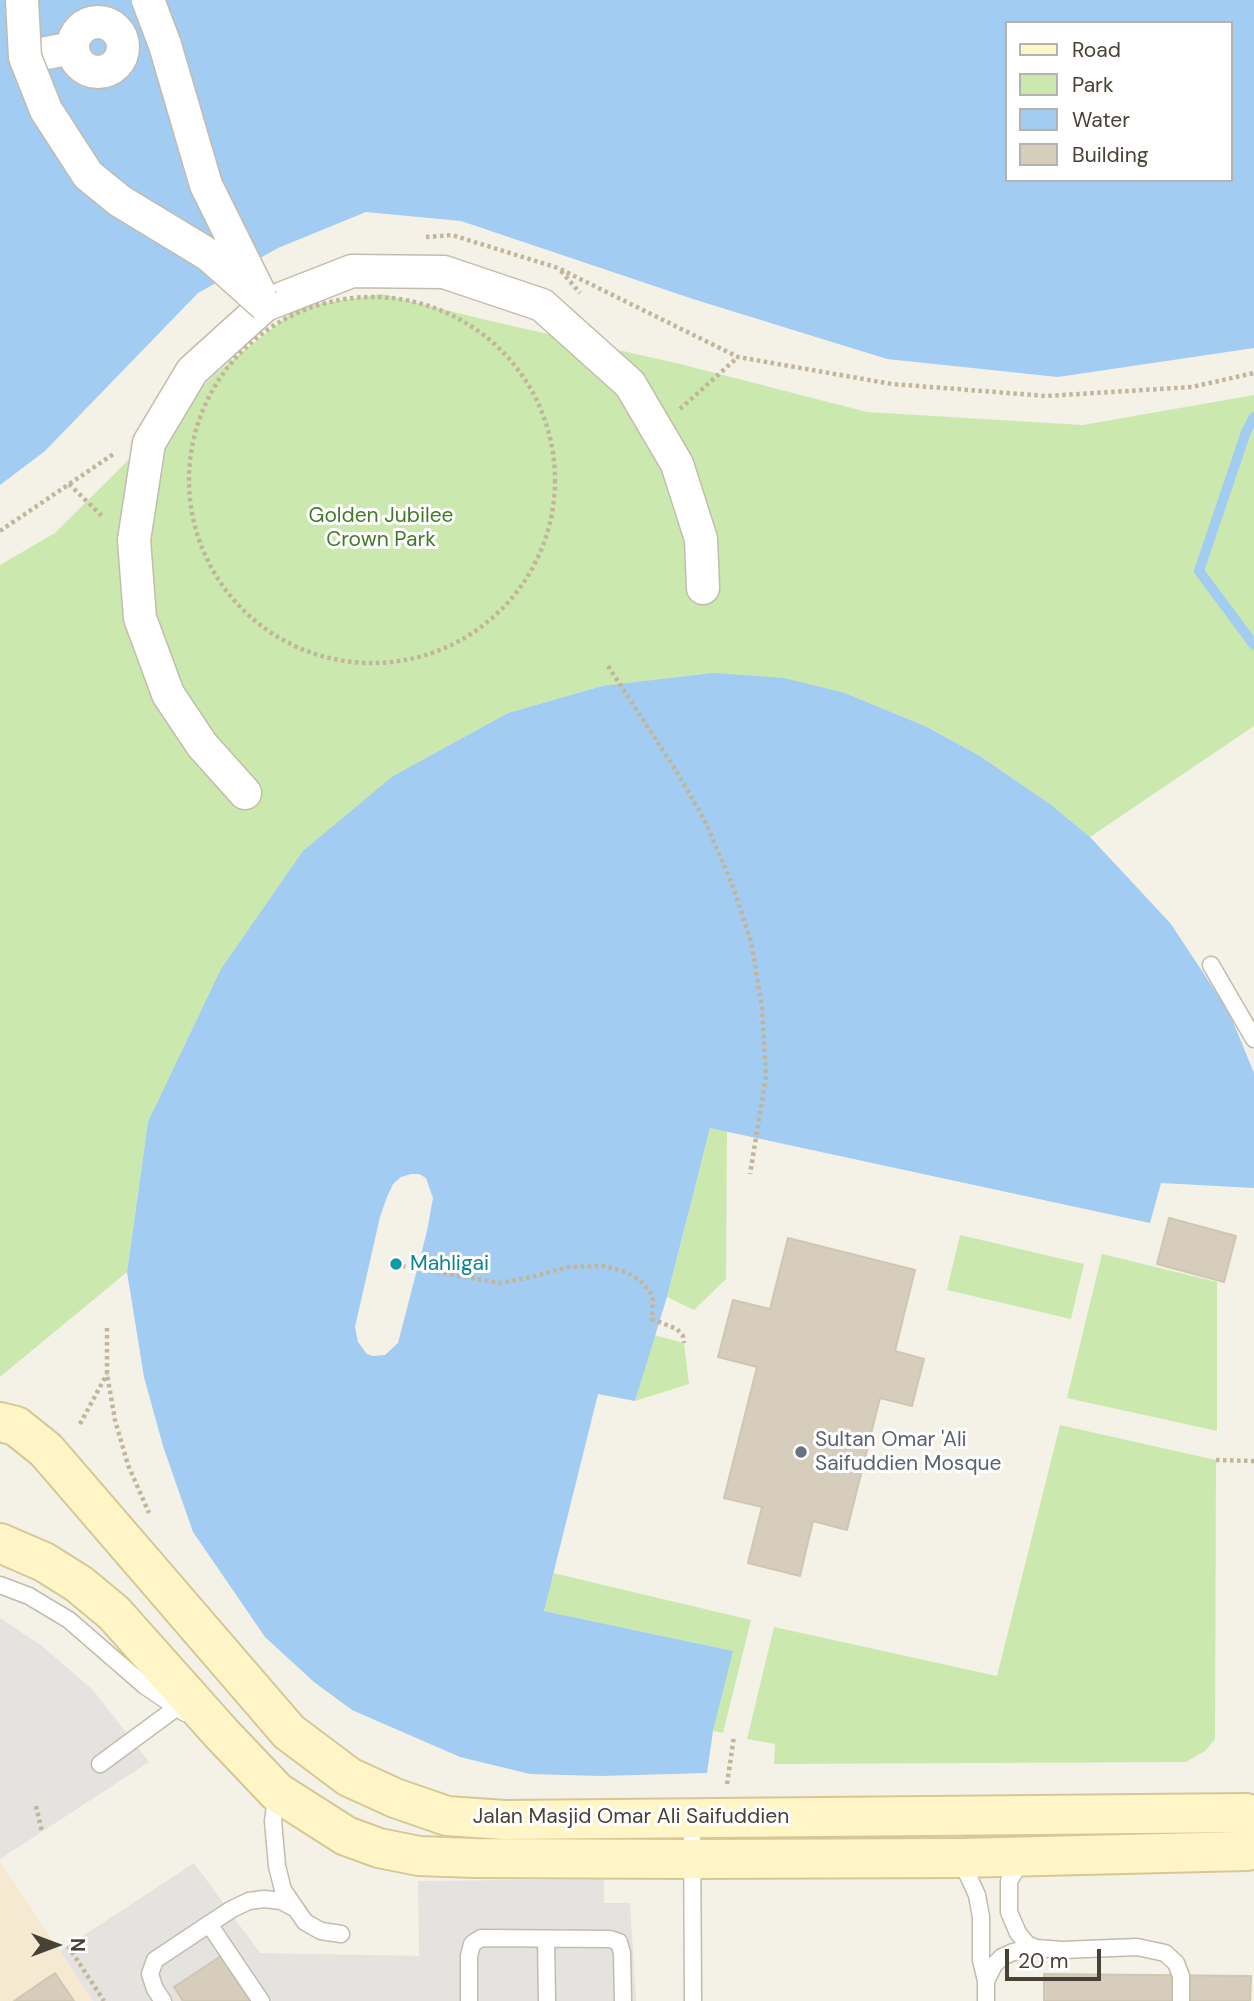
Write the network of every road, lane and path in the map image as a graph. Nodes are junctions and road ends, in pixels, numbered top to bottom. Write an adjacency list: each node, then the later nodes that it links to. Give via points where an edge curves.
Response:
1 (22, 0): 4 (street, bridge)
2 (148, 0): 3 (street, bridge)
3 (165, 45): 4 (street, via 123,45 109,24 96,22 79,30 73,48); 5 (street, bridge, via 206,185)
4 (25, 57): 5 (street, bridge, via 46,110 88,174 120,201 209,255)
5 (265, 306): 11 (street, via 352,271 444,272 542,306 630,384 677,464 701,539); 13 (street, via 192,371 149,443 134,540 140,618 168,694 202,746)
6 (738, 357): 7 (path)
7 (677, 412)
8 (69, 484): 9 (path)
9 (107, 520)
10 (529, 579): 10 (path, via 554,513 554,449 541,407 502,347 423,301 353,295 290,313 229,361 194,429 189,453 191,520 234,605 290,647 352,665 390,665 466,640)
11 (704, 588)
12 (607, 666): 16 (path, via 705,821 751,940 762,1008 766,1077)
13 (245, 793)
14 (1211, 965): 15 (lane)
15 (1254, 1039)
16 (750, 1174)
17 (402, 1266): 19 (path, via 500,1283 568,1267 605,1266 638,1279 650,1291 652,1319 677,1329)
18 (107, 1328): 20 (path)
19 (684, 1342)
20 (107, 1374): 22 (path); 25 (path, via 128,1465)
21 (0, 1422): 36 (street, Jalan Masjid Omar Ali Saifuddien, via 16,1426 46,1450 289,1732 348,1777 447,1816 505,1820)
22 (80, 1424)
23 (1216, 1460): 24 (path)
24 (1254, 1461)
25 (155, 1520)
26 (0, 1543): 29 (street, Jalan Masjid Omar Ali Saifuddien, via 44,1562 114,1613)
27 (0, 1585): 28 (lane, via 69,1620)
28 (176, 1708): 29 (lane); 31 (lane)
29 (221, 1733): 32 (street, Jalan Masjid Omar Ali Saifuddien)
30 (734, 1736): 33 (path)
31 (100, 1764)
32 (276, 1792): 41 (street, Jalan Masjid Omar Ali Saifuddien, via 346,1836 419,1856); 42 (lane, via 276,1866)
33 (726, 1793)
34 (36, 1807): 37 (path)
35 (1254, 1816): 36 (street, Jalan Masjid Omar Ali Saifuddien)
36 (692, 1818): 41 (lane)
37 (41, 1832)
38 (1254, 1849): 39 (street, Jalan Masjid Omar Ali Saifuddien)
39 (1030, 1856): 40 (street, Jalan Masjid Omar Ali Saifuddien); 47 (lane, via 1009,1881 1009,1912 1018,1933)
40 (960, 1858): 41 (street, Jalan Masjid Omar Ali Saifuddien); 48 (lane, via 977,1895)
41 (693, 1859): 55 (lane)
42 (294, 1908): 43 (lane, via 281,1901 249,1901); 44 (lane, via 305,1922)
43 (209, 1924): 50 (lane, via 155,1961 150,1974); 51 (lane)
44 (341, 1934)
45 (546, 1938): 52 (lane, via 481,1938 472,1944); 53 (lane); 54 (lane, via 610,1938 619,1942)
46 (68, 1946): 49 (path)
47 (1036, 1948): 48 (lane, via 1002,1957); 57 (lane, via 1153,1949 1176,1963)
48 (986, 1981): 56 (lane)
49 (104, 2001)
50 (163, 2001)
51 (261, 2001)
52 (469, 2001)
53 (547, 2001)
54 (623, 2001)
55 (693, 2001)
56 (986, 2001)
57 (1181, 2001)

